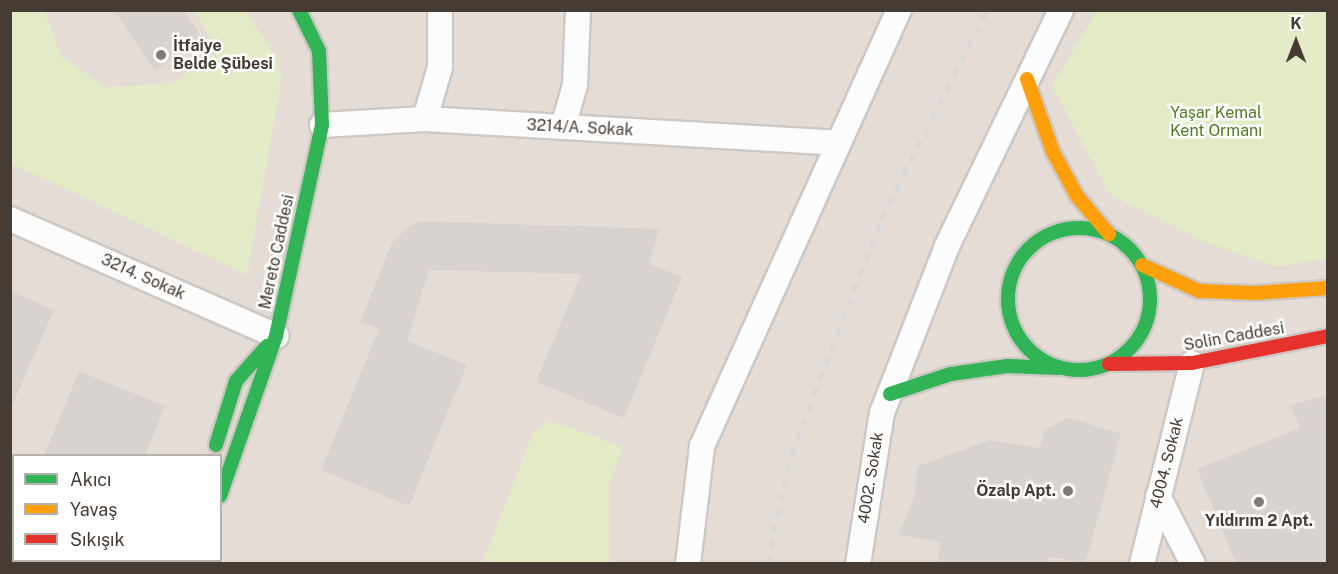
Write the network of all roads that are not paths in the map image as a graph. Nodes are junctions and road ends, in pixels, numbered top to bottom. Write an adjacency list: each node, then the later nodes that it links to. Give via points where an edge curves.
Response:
1 (299, 10): 8 (street, Mereto Caddesi, via 319,51)
2 (441, 10): 7 (street, via 440,67)
3 (578, 10): 9 (street, via 575,85)
4 (899, 10): 10 (street)
5 (1061, 10): 6 (street, 4002. Sokak)
6 (1027, 79): 12 (street, via 1053,152 1077,196); 20 (street, 4002. Sokak, via 947,246)
7 (425, 118): 8 (street, 3214/A. Sokak); 9 (street, 3214/A. Sokak)
8 (322, 125): 15 (street, Mereto Caddesi)
9 (562, 128): 10 (street, 3214/A. Sokak)
10 (838, 143): 24 (street, via 702,446)
11 (10, 219): 15 (street, 3214. Sokak)
12 (1108, 234): 13 (street, via 1128,247); 19 (street, via 1086,228 1062,230 1040,239 1023,255 1011,276 1007,299 1011,323 1023,343 1041,359)
13 (1142, 265): 14 (street, via 1198,291 1255,293); 18 (street, via 1150,287 1146,322 1128,351)
14 (1328, 288)
15 (276, 336): 21 (street, via 236,381); 22 (street, Mereto Caddesi)
16 (1328, 336): 17 (street, Solin Caddesi)
17 (1192, 363): 18 (street, Solin Caddesi); 23 (street, 4004. Sokak)
18 (1109, 364): 19 (street, via 1086,370)
19 (1063, 369): 20 (street, via 1007,366 951,374)
20 (890, 394): 25 (street, 4002. Sokak, via 882,413)
21 (213, 454)
22 (222, 490)
23 (1158, 496): 26 (street, 4004. Sokak); 27 (street)
24 (688, 564)
25 (858, 564)
26 (1142, 564)
27 (1194, 564)

